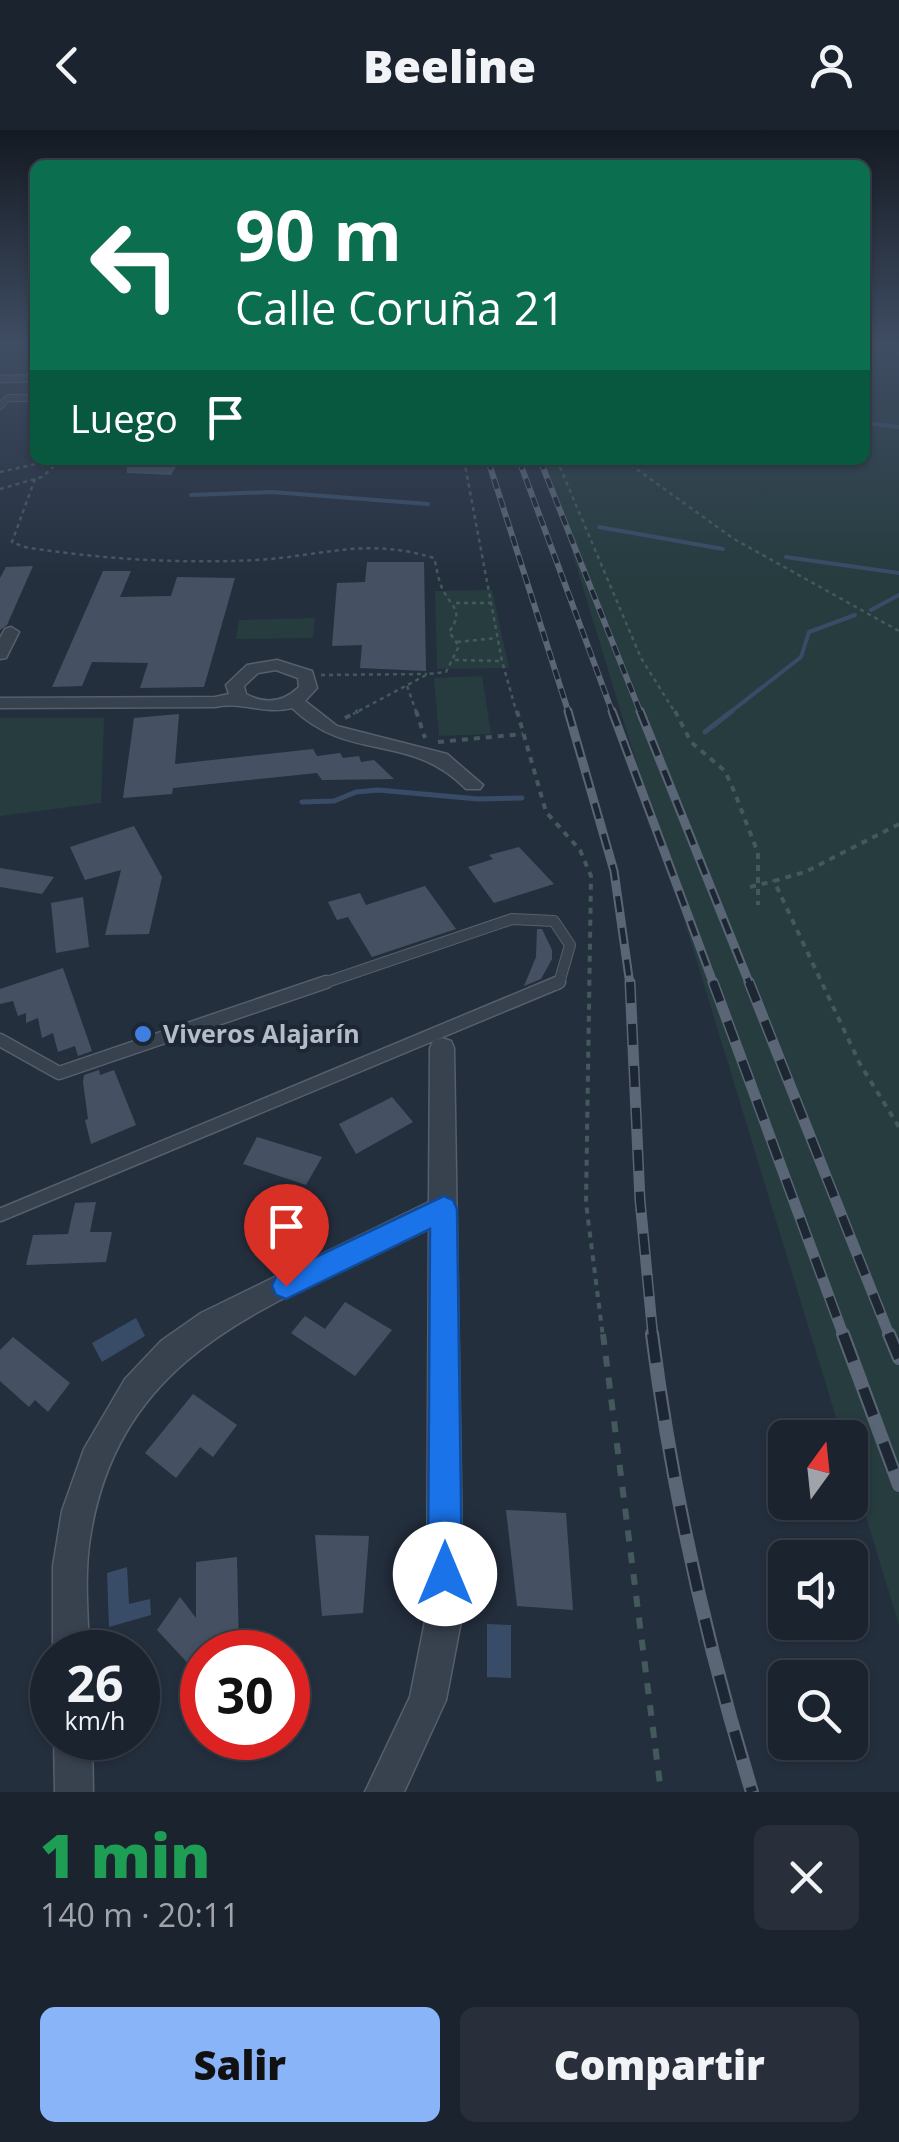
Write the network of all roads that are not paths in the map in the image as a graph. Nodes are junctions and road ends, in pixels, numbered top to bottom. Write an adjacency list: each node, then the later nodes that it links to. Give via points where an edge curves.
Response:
1 (11, 632): 2 (street)
2 (0, 654)
3 (238, 697): 4 (street, via 263,706); 4 (street, via 238,679 260,667 289,667 309,682); 5 (street)
4 (295, 701): 6 (street, via 326,728 434,748)
5 (0, 703)
6 (473, 786)
7 (0, 1040): 10 (lane, via 59,1073 512,918 554,921 570,946 559,983)
8 (442, 1048): 9 (street)
9 (444, 1209): 11 (street, via 224,1316 173,1349 149,1374 116,1420 79,1506); 14 (street, via 445,1611 428,1700)
10 (0, 1215)
11 (71, 1630)
12 (73, 1760): 13 (street)
13 (74, 1792)
14 (384, 1792)

